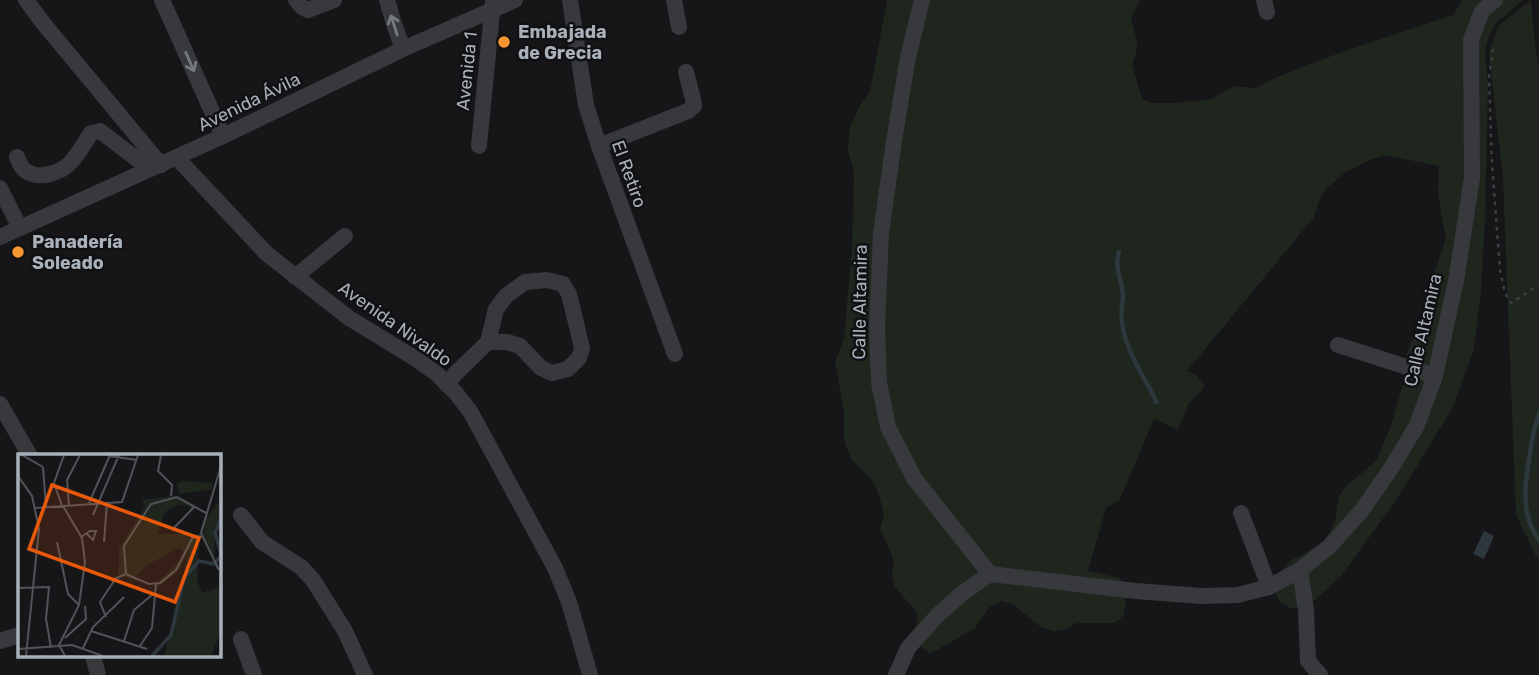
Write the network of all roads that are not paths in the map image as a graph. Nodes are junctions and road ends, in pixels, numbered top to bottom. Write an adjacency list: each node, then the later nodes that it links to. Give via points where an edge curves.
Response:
1 (26, 0): 20 (street)
2 (162, 0): 15 (street, one-way to 15)
3 (296, 0): 4 (street, via 309,10)
4 (334, 0)
5 (387, 0): 13 (street, one-way to 5)
6 (515, 0): 11 (street, Avenida Ávila)
7 (570, 0): 17 (street, El Retiro, via 586,105)
8 (674, 0): 12 (street)
9 (922, 0): 36 (street, Calle Altamira, via 908,57 881,233 878,383 888,426 914,478)
10 (1495, 0): 29 (street, Calle Altamira, via 1482,11 1471,40 1472,178)
11 (493, 4): 13 (street, Avenida Ávila); 16 (street, Avenida 1)
12 (679, 27)
13 (403, 49): 15 (street, Avenida Ávila)
14 (686, 72): 17 (street, via 694,106)
15 (223, 136): 19 (street, Avenida Ávila)
16 (479, 146)
17 (599, 146): 28 (street, El Retiro)
18 (17, 157): 20 (street, via 27,172 51,174 71,163 91,133 100,131)
19 (177, 158): 20 (street, Avenida Ávila); 25 (street, Avenida Nivaldo, via 250,238)
20 (155, 167): 22 (street, Avenida Ávila)
21 (0, 188): 22 (street)
22 (20, 228): 24 (street, Avenida Ávila)
23 (345, 236): 25 (street)
24 (0, 237)
25 (295, 277): 30 (street, Avenida Nivaldo)
26 (488, 342): 26 (street, via 520,346 552,373 568,369 582,348 563,284 525,282 506,296 496,309); 30 (street)
27 (1338, 345): 29 (street)
28 (675, 354)
29 (1435, 376): 35 (street, Calle Altamira, via 1417,425 1392,467 1330,546)
30 (447, 385): 46 (street, Avenida Nivaldo, via 470,411 555,568)
31 (0, 404): 32 (street)
32 (29, 454)
33 (1241, 513): 37 (street)
34 (241, 515): 45 (street, via 262,542 295,562 313,580 345,631)
35 (1300, 570): 37 (street, Calle Altamira); 42 (street)
36 (990, 574): 37 (street, Calle Altamira, via 1201,596 1238,596); 47 (street, via 937,616 908,648)
37 (1269, 587)
38 (18, 635): 40 (street)
39 (242, 639): 44 (street)
40 (0, 640)
41 (94, 658): 43 (street)
42 (1307, 668): 48 (street)
43 (98, 675)
44 (254, 675)
45 (365, 675)
46 (590, 675)
47 (896, 675)
48 (1320, 675)

